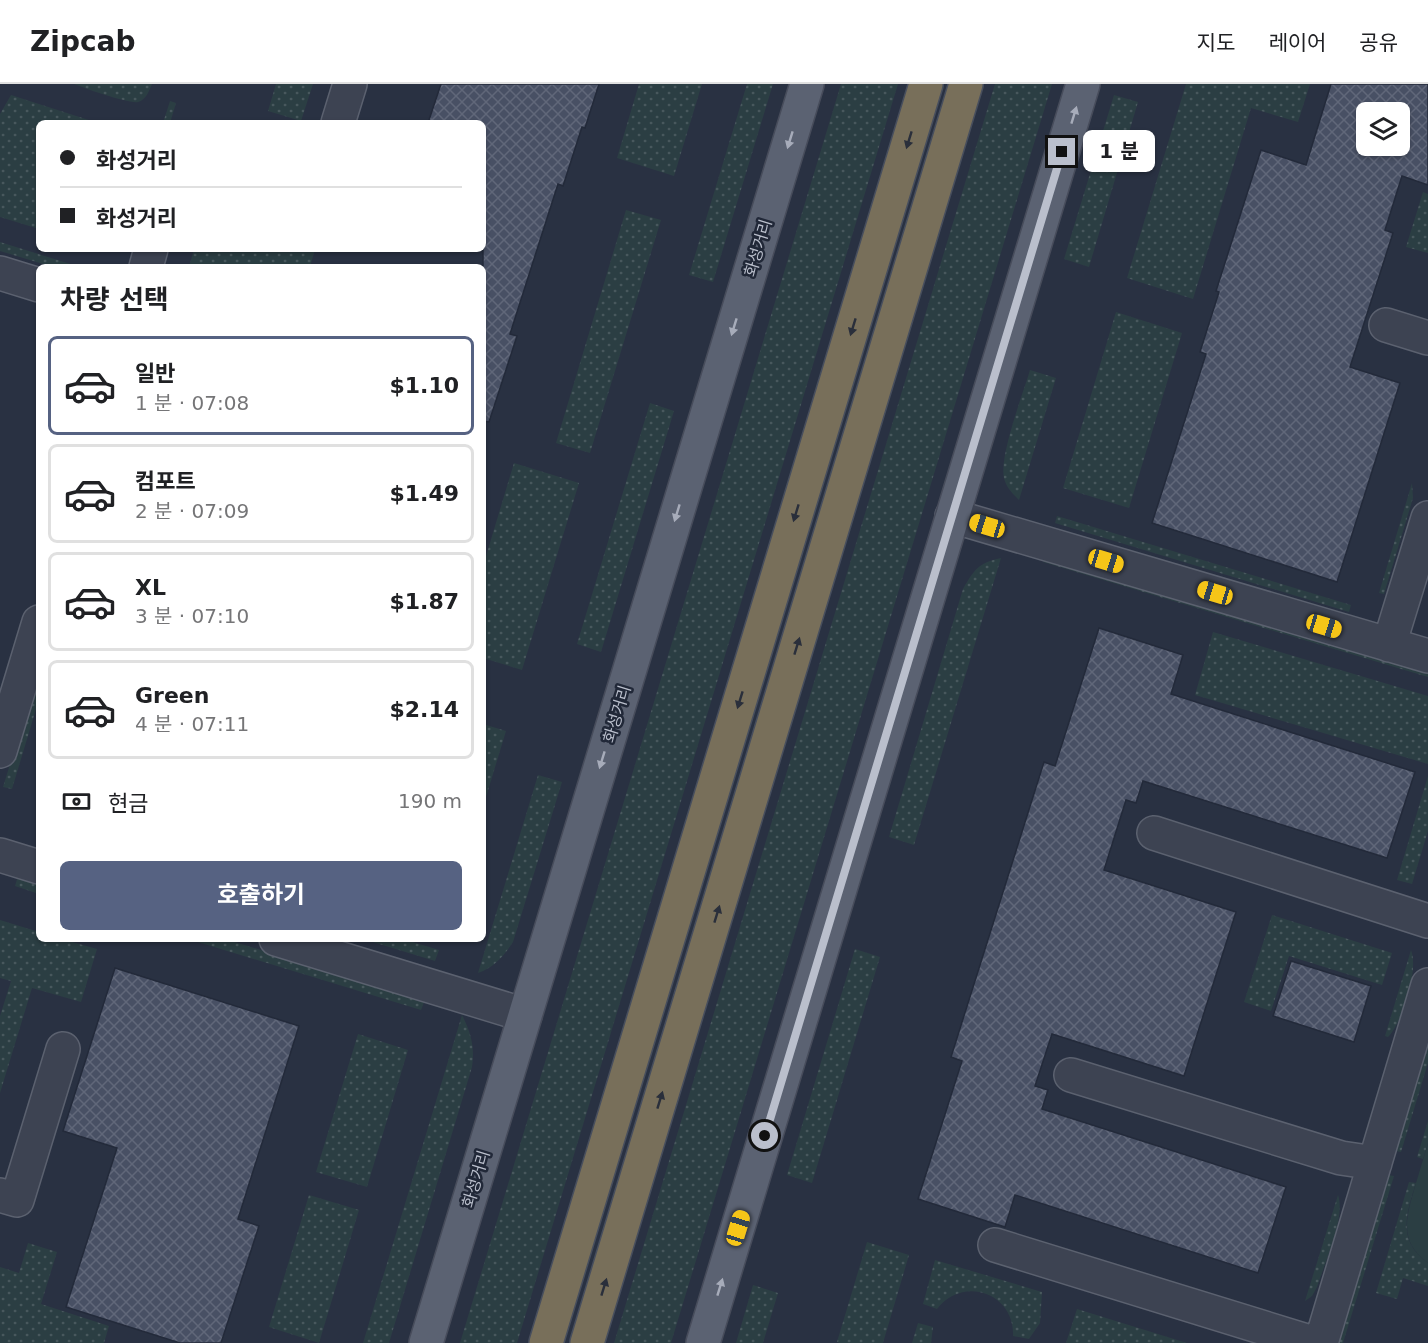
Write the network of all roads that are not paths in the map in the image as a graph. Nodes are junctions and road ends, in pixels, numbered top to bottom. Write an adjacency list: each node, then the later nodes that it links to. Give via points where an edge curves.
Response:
1 (350, 84): 6 (street)
2 (807, 84): 23 (main road, 화성거리, one-way to 23)
3 (926, 84): 30 (highway, one-way to 30)
4 (966, 84): 31 (highway, one-way to 4)
5 (1083, 84): 11 (main road, one-way to 5)
6 (339, 120)
7 (0, 273): 8 (street)
8 (36, 284)
9 (1386, 325): 10 (street)
10 (1428, 338)
11 (952, 516): 14 (street); 32 (main road, one-way to 11)
12 (1428, 518): 14 (street)
13 (36, 632): 16 (street)
14 (1389, 645): 15 (street)
15 (1428, 656)
16 (0, 751)
17 (1154, 833): 20 (street)
18 (0, 855): 19 (street)
19 (36, 866)
20 (1428, 921)
21 (286, 942): 23 (street)
22 (1428, 985): 26 (street)
23 (525, 1015): 29 (main road, 화성거리)
24 (63, 1049): 27 (street, via 17,1200)
25 (1071, 1075): 26 (street, via 1341,1158)
26 (1375, 1163): 34 (street)
27 (0, 1195)
28 (995, 1245): 33 (street)
29 (426, 1343)
30 (546, 1343)
31 (587, 1343)
32 (703, 1343)
33 (1313, 1343)
34 (1321, 1343)

